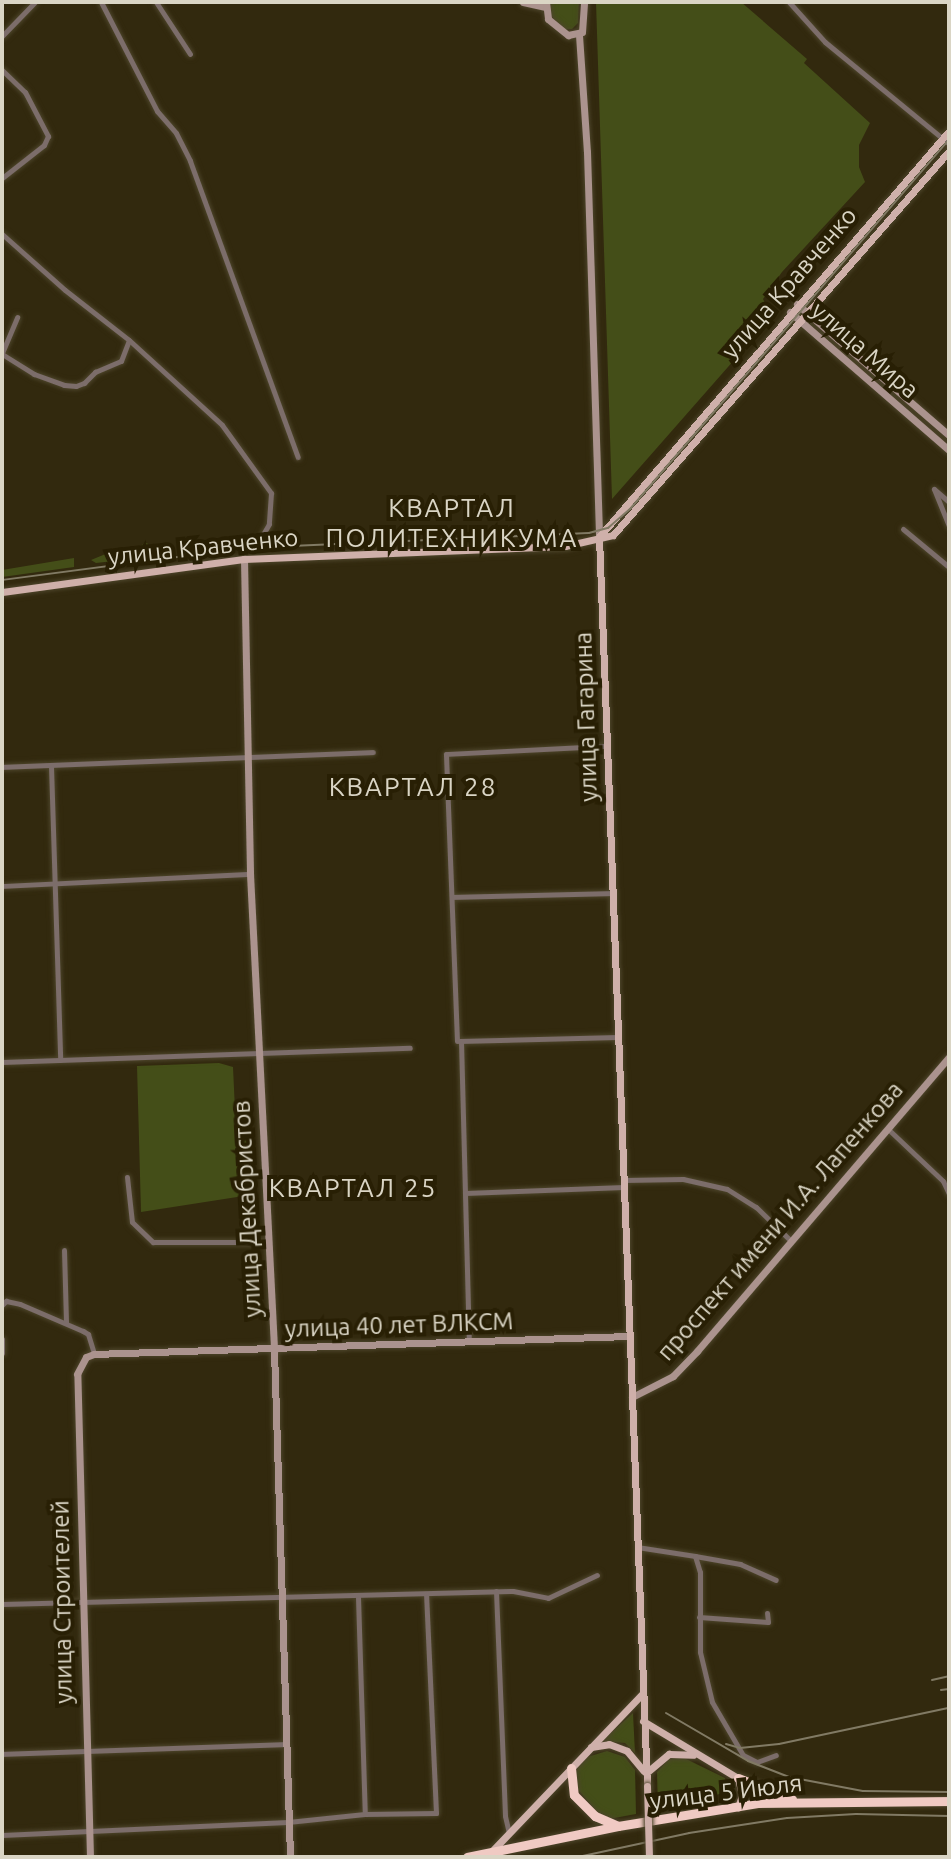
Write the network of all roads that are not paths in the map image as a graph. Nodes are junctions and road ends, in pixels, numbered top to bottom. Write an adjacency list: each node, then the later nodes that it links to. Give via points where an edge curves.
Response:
1 (35, 2): 9 (street)
2 (101, 2): 38 (street, via 157,111 190,161)
3 (156, 2): 10 (street)
4 (523, 2): 7 (main road)
5 (584, 2): 8 (main road, улица Гагарина, via 585,26)
6 (789, 2): 13 (street, via 825,42)
7 (545, 4): 8 (main road, via 548,19 561,33)
8 (579, 35): 46 (main road, улица Гагарина)
9 (2, 36)
10 (190, 54)
11 (2, 70): 17 (street, via 25,92 48,136)
12 (949, 131): 13 (main road, улица Кравченко)
13 (946, 141): 15 (main road, улица Кравченко)
14 (949, 151): 16 (main road, улица Кравченко)
15 (918, 166): 16 (street); 19 (main road, улица Кравченко)
16 (928, 175): 20 (main road, улица Кравченко)
17 (2, 178)
18 (2, 234): 30 (street)
19 (850, 242): 20 (street); 21 (main road, улица Кравченко)
20 (861, 251): 22 (main road, улица Кравченко)
21 (810, 288): 22 (street); 23 (main road, улица Кравченко)
22 (821, 297): 25 (main road, улица Кравченко)
23 (797, 304): 24 (main road, улица Кравченко); 25 (main road, улица Мира)
24 (790, 312): 27 (main road, улица Мира); 28 (main road, улица Кравченко)
25 (807, 313): 27 (main road, улица Кравченко); 35 (main road, улица Мира)
26 (17, 317): 29 (street)
27 (801, 321): 31 (main road, улица Кравченко); 36 (main road, улица Мира)
28 (773, 333): 31 (street); 33 (main road, улица Кравченко)
29 (4, 340): 32 (street)
30 (129, 340): 32 (street, via 121,361 76,386 34,374); 45 (street, via 209,411 270,488 269,524)
31 (784, 341): 34 (main road, улица Кравченко)
32 (2, 354)
33 (740, 370): 34 (street); 37 (main road, улица Кравченко)
34 (751, 379): 39 (main road, улица Кравченко)
35 (949, 435)
36 (949, 450)
37 (666, 456): 39 (street); 41 (main road, улица Кравченко)
38 (298, 457)
39 (677, 465): 43 (main road, улица Кравченко)
40 (949, 502): 42 (street, via 934,489)
41 (613, 518): 43 (street); 46 (main road, улица Кравченко)
42 (949, 526)
43 (623, 528): 46 (main road, улица Кравченко)
44 (903, 529): 48 (street)
45 (262, 536)
46 (599, 537): 47 (main road, улица Кравченко, via 565,546); 50 (main road, улица Гагарина)
47 (244, 559): 49 (main road, улица Кравченко); 52 (main road, улица Декабристов)
48 (949, 567)
49 (2, 592)
50 (606, 746): 58 (main road, улица Гагарина); 59 (street, via 446,754)
51 (373, 752): 52 (street)
52 (248, 759): 53 (street); 55 (main road, улица Декабристов)
53 (51, 766): 54 (street); 56 (street)
54 (2, 767)
55 (250, 874): 56 (street); 63 (main road, улица Декабристов)
56 (54, 884): 57 (street); 65 (street)
57 (2, 886)
58 (613, 893): 59 (street); 60 (main road, улица Гагарина)
59 (452, 897): 61 (street)
60 (618, 1037): 61 (street); 69 (main road, улица Гагарина)
61 (457, 1041): 70 (street)
62 (410, 1048): 63 (street)
63 (259, 1052): 65 (street); 73 (main road, улица Декабристов)
64 (949, 1057): 67 (main road, проспект имени И.А. Лапенкова)
65 (60, 1060): 66 (street)
66 (2, 1062)
67 (888, 1129): 71 (street, via 943,1181); 72 (main road, проспект имени И.А. Лапенкова)
68 (127, 1177): 73 (street, via 132,1222 153,1242)
69 (624, 1183): 70 (street); 72 (street, via 683,1179 727,1189 756,1207); 77 (main road, улица Гагарина)
70 (465, 1193): 79 (street)
71 (949, 1194)
72 (791, 1241): 83 (main road, проспект имени И.А. Лапенкова, via 673,1376)
73 (268, 1242): 80 (main road, улица Декабристов)
74 (64, 1250): 76 (street)
75 (2, 1305): 76 (street, via 11,1301)
76 (66, 1323): 82 (street, via 88,1334)
77 (629, 1336): 79 (main road, улица 40 лет ВЛКСМ); 83 (main road, улица Гагарина)
78 (2, 1339): 81 (street)
79 (469, 1342): 80 (main road, улица 40 лет ВЛКСМ)
80 (274, 1350): 82 (main road, улица 40 лет ВЛКСМ); 90 (main road, улица Декабристов)
81 (2, 1353)
82 (94, 1354): 92 (main road, улица Строителей, via 86,1357 77,1374)
83 (632, 1397): 84 (main road, улица Гагарина)
84 (636, 1547): 85 (street); 96 (main road, улица Гагарина)
85 (695, 1556): 87 (street, via 740,1564); 95 (street)
86 (597, 1575): 88 (street, via 548,1598)
87 (776, 1580)
88 (496, 1591): 89 (street); 115 (street)
89 (426, 1594): 91 (street); 110 (street, via 436,1813)
90 (281, 1595): 91 (street); 92 (street); 98 (main road, улица Декабристов)
91 (358, 1597): 110 (street)
92 (81, 1601): 93 (street); 100 (main road, улица Строителей)
93 (2, 1604)
94 (767, 1613): 95 (street, via 768,1622)
95 (699, 1617): 102 (street, via 700,1652 712,1702 743,1755 757,1762)
96 (642, 1694): 97 (main road, улица Гагарина); 99 (main road)
97 (643, 1721): 103 (main road); 105 (main road, улица Гагарина)
98 (286, 1744): 100 (street); 111 (main road, улица Декабристов)
99 (589, 1747): 104 (main road); 105 (main road, via 627,1751)
100 (86, 1750): 101 (street); 113 (main road, улица Строителей)
101 (2, 1754)
102 (776, 1755)
103 (699, 1756): 105 (main road, via 669,1754); 106 (main road)
104 (571, 1768): 112 (highway, via 574,1795 595,1816); 115 (main road)
105 (646, 1773): 121 (main road, улица Гагарина, bridge)
106 (738, 1778): 108 (highway); 109 (main road)
107 (949, 1801): 108 (highway, улица 5 Июля)
108 (803, 1802): 109 (highway, улица 5 Июля)
109 (738, 1807): 112 (highway, улица 5 Июля)
110 (365, 1814): 111 (street)
111 (288, 1822): 113 (street); 119 (main road, улица Декабристов)
112 (618, 1826): 116 (highway, улица 5 Июля)
113 (90, 1832): 114 (street); 118 (main road, улица Строителей)
114 (2, 1835)
115 (509, 1836): 116 (main road); 117 (main road)
116 (511, 1849): 117 (highway, улица 5 Июля)
117 (490, 1852): 120 (highway)
118 (90, 1857)
119 (290, 1857)
120 (467, 1857)
121 (649, 1857)

